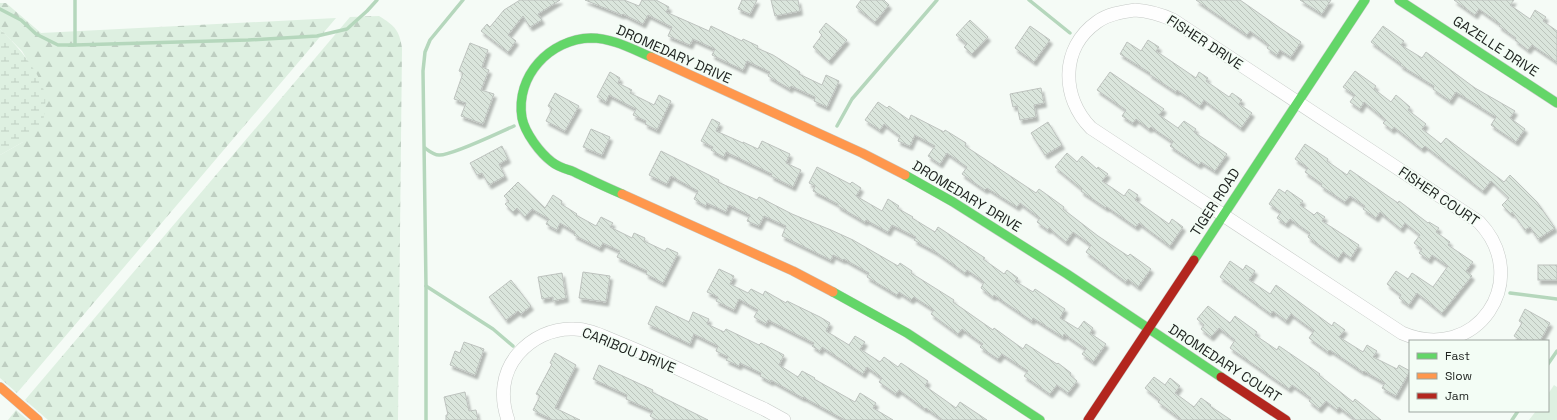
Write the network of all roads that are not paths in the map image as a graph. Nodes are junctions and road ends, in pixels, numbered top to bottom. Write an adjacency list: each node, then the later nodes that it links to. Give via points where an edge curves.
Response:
1 (1365, 0): 3 (street, TIGER ROAD)
2 (1399, 0): 4 (street, GAZELLE DRIVE)
3 (1297, 102): 5 (street, TIGER ROAD); 5 (street, FISHER DRIVE, via 1161,14 1135,10 1109,15 1097,22 1078,42 1072,54 1069,85 1073,101 1086,122 1098,133); 8 (street, FISHER COURT, via 1479,222 1492,238 1501,266 1496,297 1488,312 1473,328 1454,337)
4 (1557, 103)
5 (1224, 214): 6 (street, TIGER ROAD); 7 (street, FISHER COURT, via 1402,333)
6 (1148, 329): 13 (street, DROMEDARY DRIVE, via 979,217 914,180 854,150 620,44 597,38 574,40 550,50 531,70 521,97 523,121 532,143 553,162 793,271 859,305 908,333); 14 (street, TIGER ROAD); 15 (street, DROMEDARY COURT)
7 (1428, 340)
8 (1438, 340)
9 (0, 387): 10 (street)
10 (38, 420)
11 (508, 420): 12 (street, CARIBOU DRIVE, via 503,387 516,356 533,340 564,329 586,330 634,349)
12 (784, 420)
13 (1040, 420)
14 (1088, 420)
15 (1286, 420)

